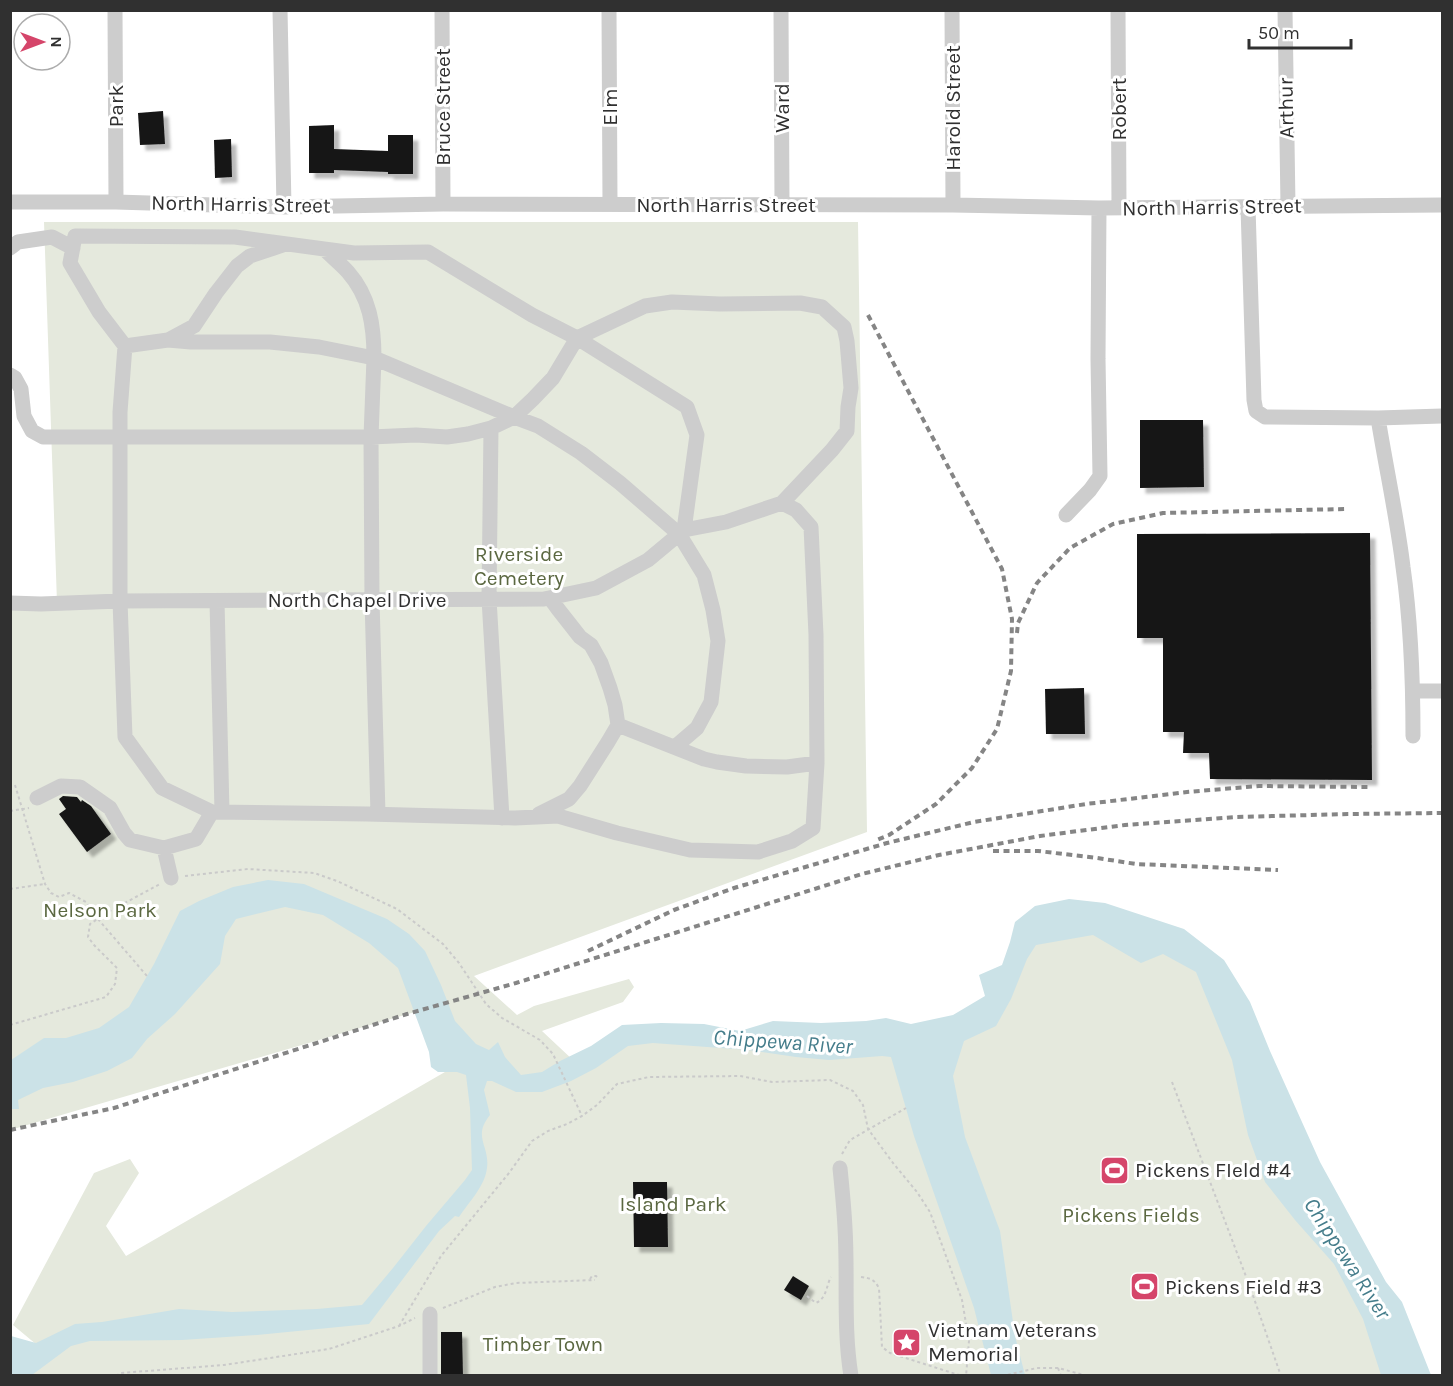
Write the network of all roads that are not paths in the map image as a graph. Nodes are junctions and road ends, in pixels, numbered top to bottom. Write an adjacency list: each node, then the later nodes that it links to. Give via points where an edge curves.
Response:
1 (115, 10): 10 (street, Park)
2 (280, 10): 17 (street)
3 (442, 10): 11 (street, Bruce Street)
4 (609, 10): 12 (street, Elm)
5 (781, 10): 13 (street, Ward)
6 (952, 10): 14 (street, Harold Street)
7 (1118, 10): 20 (street, Robert)
8 (1284, 10): 16 (street, Arthur)
9 (10, 202): 10 (street, North Harris Street)
10 (116, 202): 17 (street, North Harris Street)
11 (443, 204): 12 (street, North Harris Street); 17 (street, North Harris Street)
12 (610, 204): 13 (street, North Harris Street)
13 (782, 205): 14 (street, North Harris Street)
14 (952, 205): 19 (street, North Harris Street)
15 (1443, 205): 16 (street, North Harris Street)
16 (1288, 206): 18 (street, North Harris Street)
17 (284, 207)
18 (1248, 207): 20 (street, North Harris Street); 32 (street, via 1256,411 1265,417)
19 (1099, 208): 20 (street, North Harris Street); 37 (street, via 1100,476)
20 (1119, 208)
21 (286, 244): 23 (street, via 235,237 75,236); 24 (street); 26 (street, via 250,256 237,266 194,326)
22 (10, 248): 23 (street, via 18,242 52,237)
23 (73, 248): 27 (street, via 70,263)
24 (324, 249): 25 (street, via 354,253 428,252); 28 (street, via 363,292 373,328)
25 (577, 338): 31 (street, via 553,378); 36 (street, via 645,306 672,302 800,303 822,307 843,327 847,341 851,388 847,430); 38 (street, via 687,407 697,435)
26 (168, 339): 27 (street); 28 (street, via 270,342)
27 (125, 346): 34 (street)
28 (374, 358): 31 (street); 35 (street)
29 (10, 375): 34 (street, via 21,389 24,416 32,432 43,437)
30 (1443, 416): 32 (street)
31 (514, 417): 33 (street); 38 (street, via 538,426 581,453)
32 (1378, 418): 45 (street, via 1403,568)
33 (491, 428): 35 (street, via 447,437); 40 (street)
34 (120, 437): 35 (street); 42 (street)
35 (371, 437): 41 (street)
36 (782, 503): 38 (street); 50 (street, via 796,510 811,527)
37 (1066, 515)
38 (682, 532): 39 (street, North Chapel Drive, via 648,560 596,588); 49 (street, via 704,575 718,641 711,702 697,728)
39 (550, 598): 40 (street, North Chapel Drive); 47 (street, via 580,637 591,645 601,663)
40 (489, 599): 41 (street, North Chapel Drive); 55 (street)
41 (372, 600): 43 (street, North Chapel Drive); 53 (street)
42 (120, 601): 43 (street, North Chapel Drive); 44 (street, North Chapel Drive); 52 (street, via 125,736 162,788)
43 (217, 601): 52 (street)
44 (10, 603)
45 (1413, 691): 46 (street); 48 (street)
46 (1443, 691)
47 (618, 725): 49 (street); 54 (street, via 580,786 568,799)
48 (1413, 736)
49 (676, 746): 50 (street, via 704,759 746,766)
50 (817, 763): 54 (street, via 813,828 792,841 758,852 690,849 558,816)
51 (34, 803): 56 (street, via 61,786 80,788 110,808 130,840)
52 (217, 812): 53 (street); 56 (street, via 196,839)
53 (378, 814): 55 (street)
54 (534, 817): 55 (street)
55 (502, 818)
56 (164, 848): 57 (street)
57 (171, 878)
58 (840, 1168): 61 (street)
59 (430, 1314): 60 (street)
60 (430, 1376)
61 (851, 1376)

